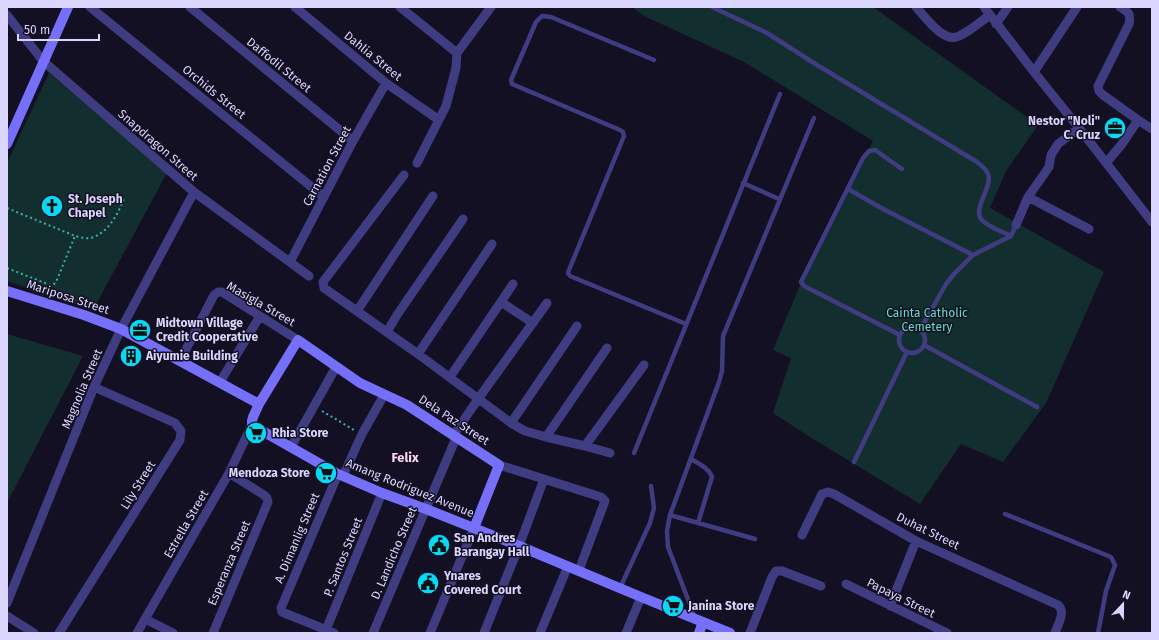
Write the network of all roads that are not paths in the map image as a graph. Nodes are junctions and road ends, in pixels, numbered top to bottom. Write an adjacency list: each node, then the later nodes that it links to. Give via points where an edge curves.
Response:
1 (68, 7): 18 (street)
2 (90, 7): 37 (street, Orchids Street)
3 (190, 7): 27 (street, Daffodil Street)
4 (294, 7): 20 (street, Dahlia Street)
5 (400, 7): 16 (street)
6 (491, 7): 16 (street)
7 (712, 7): 44 (lane, via 767,33 977,162 988,174 988,184 979,211 980,218)
8 (916, 7): 14 (street, via 944,36 950,38 958,37)
9 (984, 7): 14 (street)
10 (1008, 7): 15 (street)
11 (1077, 7): 19 (street)
12 (1120, 7): 24 (street, via 1129,14 1129,24 1098,86 1099,92)
13 (7, 15): 18 (street, Snapdragon Street)
14 (990, 15): 15 (street)
15 (996, 24): 19 (street)
16 (457, 53): 23 (street, via 456,68 446,106)
17 (654, 60): 56 (lane, via 551,17 542,16 536,22 511,80 512,84 623,132 624,136 568,274)
18 (43, 62): 28 (street); 35 (street, Snapdragon Street)
19 (1034, 72): 25 (street)
20 (386, 83): 23 (street, Dahlia Street); 27 (street, Carnation Street)
21 (780, 94): 33 (lane)
22 (814, 118): 39 (lane)
23 (439, 120): 29 (street)
24 (1138, 120): 26 (street); 30 (street)
25 (1079, 128): 30 (street); 38 (street, via 1058,144 1048,166)
26 (1152, 129)
27 (353, 141): 37 (street, Carnation Street)
28 (7, 144)
29 (417, 163)
30 (1106, 163): 41 (street)
31 (902, 169): 34 (lane, via 875,150 869,151)
32 (404, 176): 53 (street, via 324,282 324,288)
33 (743, 183): 39 (lane); 56 (lane)
34 (848, 189): 46 (lane); 61 (lane, via 801,282 804,286)
35 (194, 192): 47 (street, Snapdragon Street); 58 (street, Magnolia Street)
36 (433, 196): 53 (street)
37 (324, 197): 47 (street, Carnation Street)
38 (1028, 197): 42 (street); 43 (street)
39 (779, 199): 85 (lane, via 723,336 722,371)
40 (463, 219): 60 (street)
41 (1152, 222)
42 (1016, 225): 44 (lane)
43 (1089, 229)
44 (1011, 236): 46 (lane)
45 (492, 244): 66 (street)
46 (973, 255): 59 (lane, via 946,284)
47 (290, 262): 48 (street, Snapdragon Street)
48 (309, 276)
49 (513, 284): 51 (street)
50 (7, 291): 58 (street, Mariposa Street)
51 (501, 302): 55 (street); 70 (street)
52 (548, 303): 55 (street, D. Landicho Street)
53 (357, 311): 60 (street)
54 (260, 316): 62 (street, Masigla Street); 67 (street, Masigla Street, via 218,292 214,295); 71 (street)
55 (533, 323): 74 (street, D. Landicho Street)
56 (686, 324): 84 (lane)
57 (577, 326): 77 (street)
58 (121, 329): 67 (street); 72 (street, Magnolia Street)
59 (920, 330): 61 (lane, via 909,327); 63 (lane, via 925,337)
60 (387, 332): 66 (street)
61 (900, 334): 65 (lane, via 900,347)
62 (298, 340): 69 (street, Dela Paz Street); 75 (street)
63 (924, 345): 65 (lane, via 915,352); 76 (lane)
64 (607, 348): 80 (street)
65 (907, 352): 86 (lane)
66 (418, 354): 70 (street)
67 (180, 361): 71 (street)
68 (644, 365): 81 (street)
69 (336, 367): 73 (street, Dela Paz Street); 82 (street)
70 (450, 377): 74 (street)
71 (220, 382): 75 (street)
72 (94, 387): 108 (street, Magnolia Street); 116 (street, Lily Street, via 175,424 181,432 180,440)
73 (384, 395): 79 (street, Dela Paz Street, via 407,405); 89 (street, A. Dimanlig Street)
74 (478, 399): 77 (street); 79 (street, D. Landicho Street)
75 (260, 404): 78 (street)
76 (1037, 407)
77 (511, 423): 80 (street, via 525,431)
78 (252, 425): 82 (street, Amang Rodriguez Avenue); 88 (street, Estrella Street)
79 (455, 437): 87 (street, Dela Paz Street); 93 (street, D. Landicho Street)
80 (546, 437): 81 (street)
81 (585, 446): 83 (street)
82 (291, 447): 89 (street, Amang Rodriguez Avenue)
83 (610, 453)
84 (634, 453)
85 (691, 459): 95 (lane); 96 (lane, via 708,469 712,477)
86 (854, 462)
87 (499, 464): 90 (street, Dela Paz Street); 97 (street)
88 (229, 473): 111 (street, Estrella Street); 119 (street, Esperanza Street, via 264,495 268,502)
89 (341, 475): 92 (street, Amang Rodriguez Avenue); 114 (street, A. Dimanlig Street, via 281,608 282,612)
90 (544, 479): 101 (street); 103 (street, Dela Paz Street, via 602,497 605,501)
91 (651, 486): 106 (lane, via 654,508 650,523)
92 (382, 493): 93 (street, Amang Rodriguez Avenue); 114 (street, P. Santos Street)
93 (426, 509): 97 (street, Amang Rodriguez Avenue); 120 (street, D. Landicho Street)
94 (1005, 514): 130 (lane, via 1111,557 1115,565 1106,591)
95 (670, 515): 96 (lane); 112 (lane, via 668,547)
96 (698, 522): 99 (lane)
97 (474, 528): 101 (street, Amang Rodriguez Avenue); 121 (street)
98 (802, 534): 100 (street, Duhat Street, via 822,494 828,492)
99 (755, 539)
100 (916, 541): 109 (street); 129 (street, Duhat Street, via 1058,605 1063,613)
101 (519, 546): 102 (street, Amang Rodriguez Avenue); 122 (street)
102 (568, 566): 103 (street, Amang Rodriguez Avenue); 123 (street)
103 (579, 570): 106 (street, Amang Rodriguez Avenue)
104 (846, 584): 109 (street, Papaya Street)
105 (821, 586): 127 (street, via 776,571)
106 (620, 588): 107 (street, Amang Rodriguez Avenue)
107 (642, 597): 112 (street, Amang Rodriguez Avenue); 124 (street)
108 (7, 602)
109 (890, 606): 113 (street, Papaya Street)
110 (7, 616): 115 (street)
111 (145, 619): 117 (street, Estrella Street); 118 (street)
112 (699, 621): 125 (street); 126 (street, Amang Rodriguez Avenue)
113 (928, 629): 128 (street, Papaya Street)
114 (330, 631)
115 (34, 633)
116 (58, 633)
117 (137, 633)
118 (173, 633)
119 (213, 633)
120 (373, 633)
121 (430, 633)
122 (484, 633)
123 (540, 633)
124 (626, 633)
125 (698, 633)
126 (730, 633)
127 (750, 633)
128 (947, 633)
129 (1055, 633)
130 (1098, 633)

